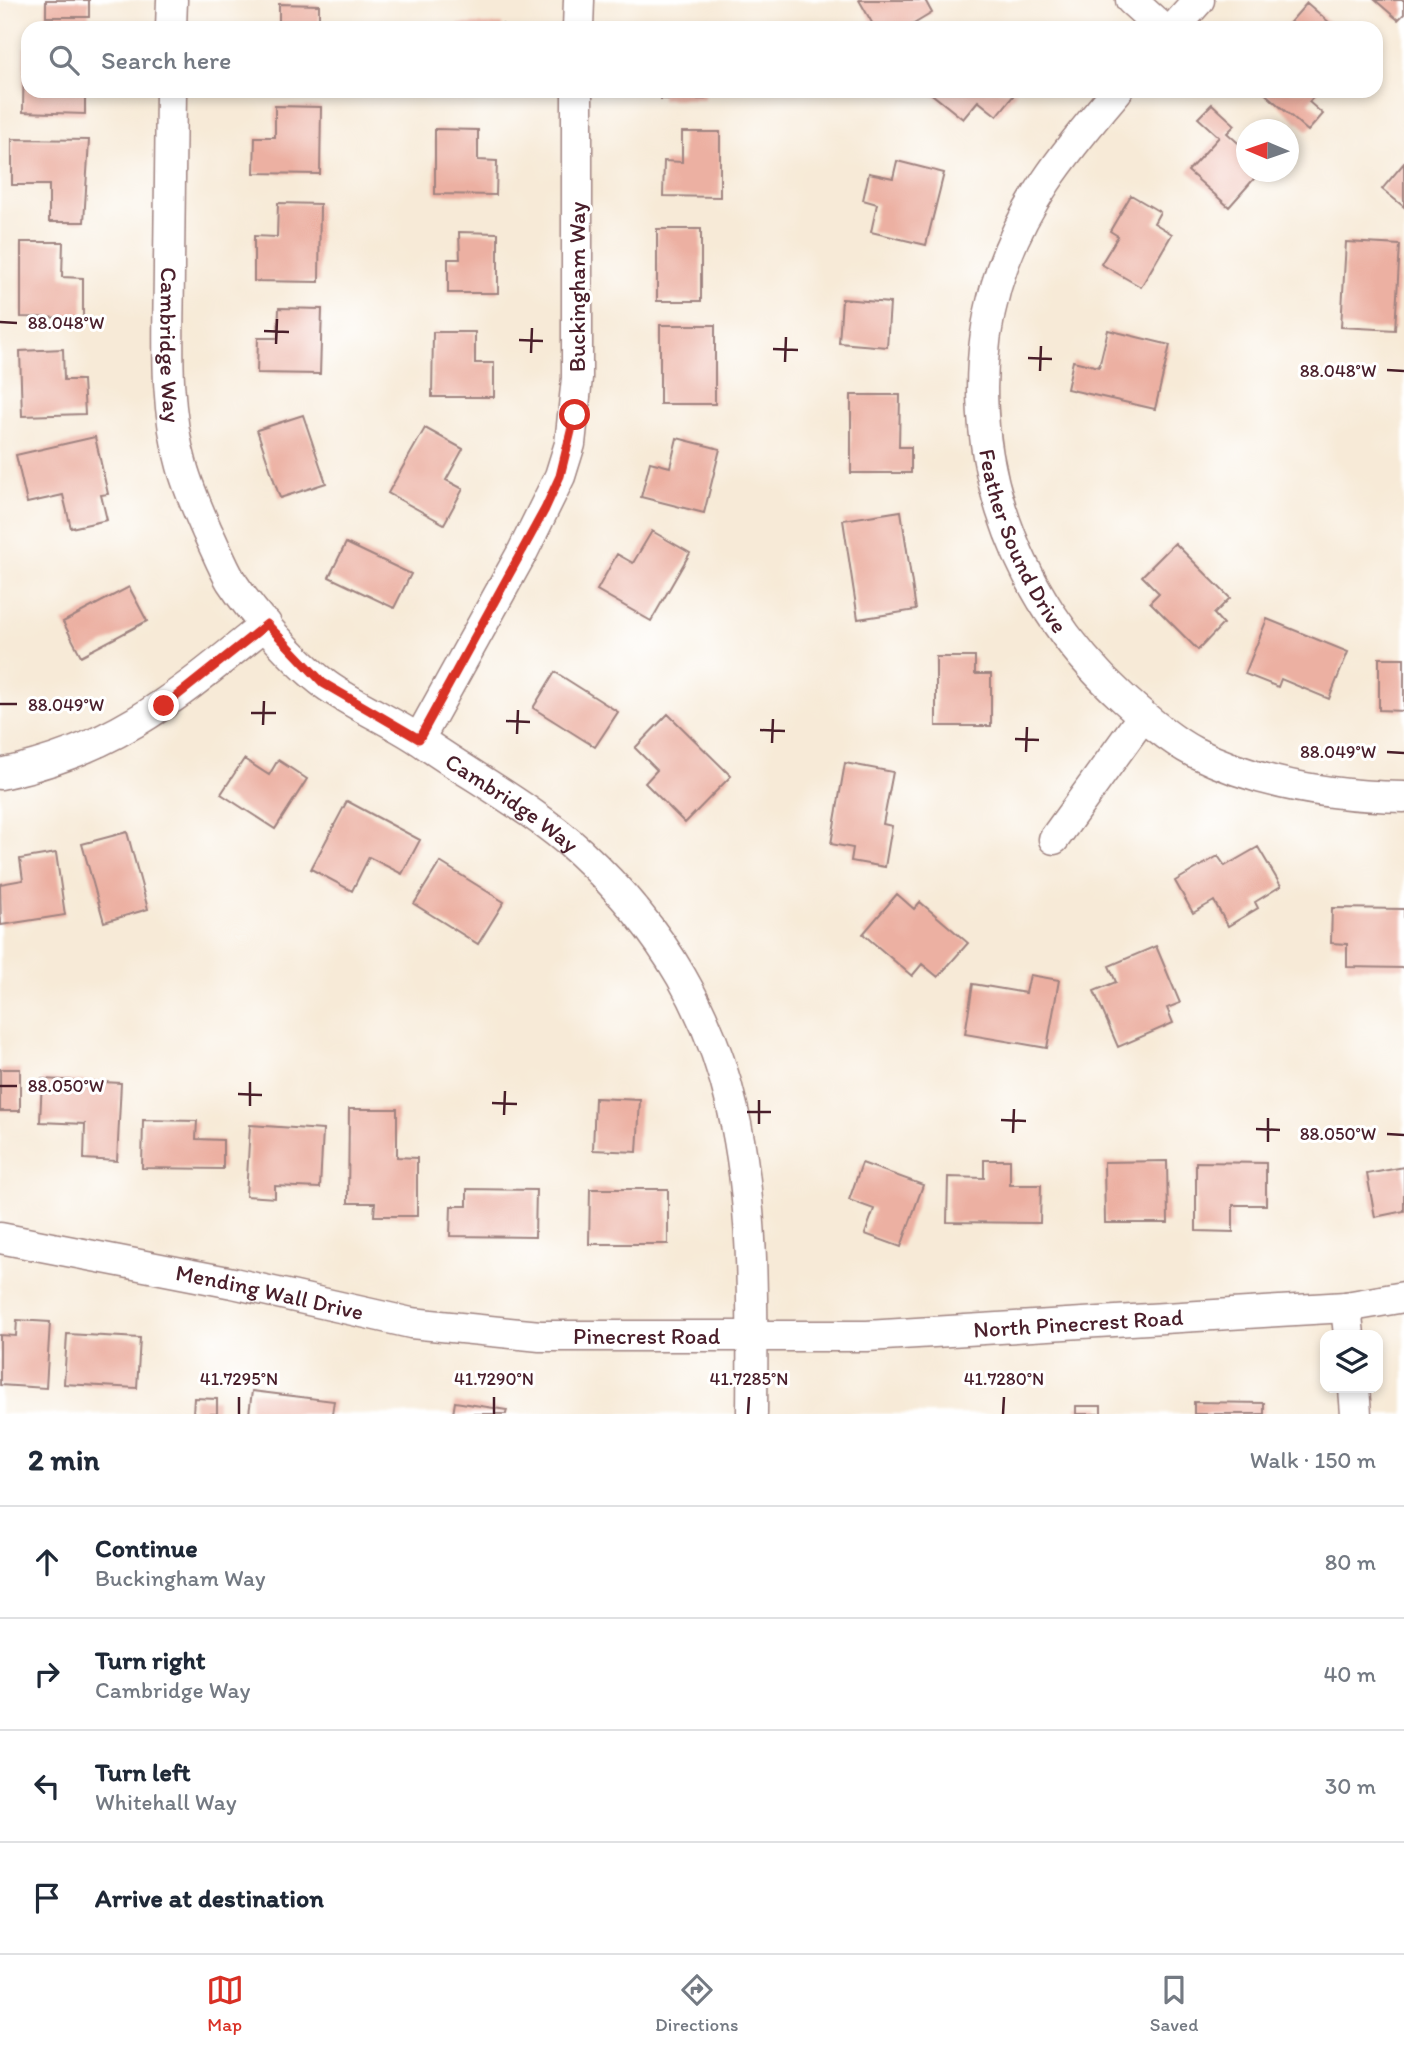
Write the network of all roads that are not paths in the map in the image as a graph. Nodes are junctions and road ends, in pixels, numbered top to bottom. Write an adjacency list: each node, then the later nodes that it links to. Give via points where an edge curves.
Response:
1 (172, 0): 5 (street)
2 (579, 0): 6 (street)
3 (1130, 0): 7 (street)
4 (1199, 0): 8 (street)
5 (172, 21)
6 (578, 21)
7 (1155, 21)
8 (1180, 21)
9 (171, 98): 12 (street, Cambridge Way, via 169,376 181,464 231,580)
10 (577, 98): 14 (street, Buckingham Way, via 577,379 570,444 560,476 523,551)
11 (1111, 98): 13 (street, Feather Sound Drive, via 1056,163 1021,222 996,287 982,360 983,399 997,498 1015,555 1045,610 1089,668)
12 (267, 624): 14 (street, Cambridge Way, via 323,683); 15 (street, via 164,706 126,729 60,759)
13 (1143, 716): 16 (street, Feather Sound Drive, via 1193,752 1298,789); 17 (street)
14 (419, 739): 22 (street, Cambridge Way, via 529,811 579,850 661,943 695,998 715,1044 744,1156 750,1203)
15 (0, 774)
16 (1404, 797)
17 (1054, 839)
18 (0, 1238): 21 (street, Mending Wall Drive, via 411,1323)
19 (1404, 1297): 20 (street, North Pinecrest Road)
20 (1347, 1321): 22 (street, North Pinecrest Road)
21 (540, 1336): 22 (street, Pinecrest Road)
22 (753, 1338): 24 (street, Cambridge Way)
23 (1354, 1393): 25 (street)
24 (752, 1414)
25 (1356, 1414)

